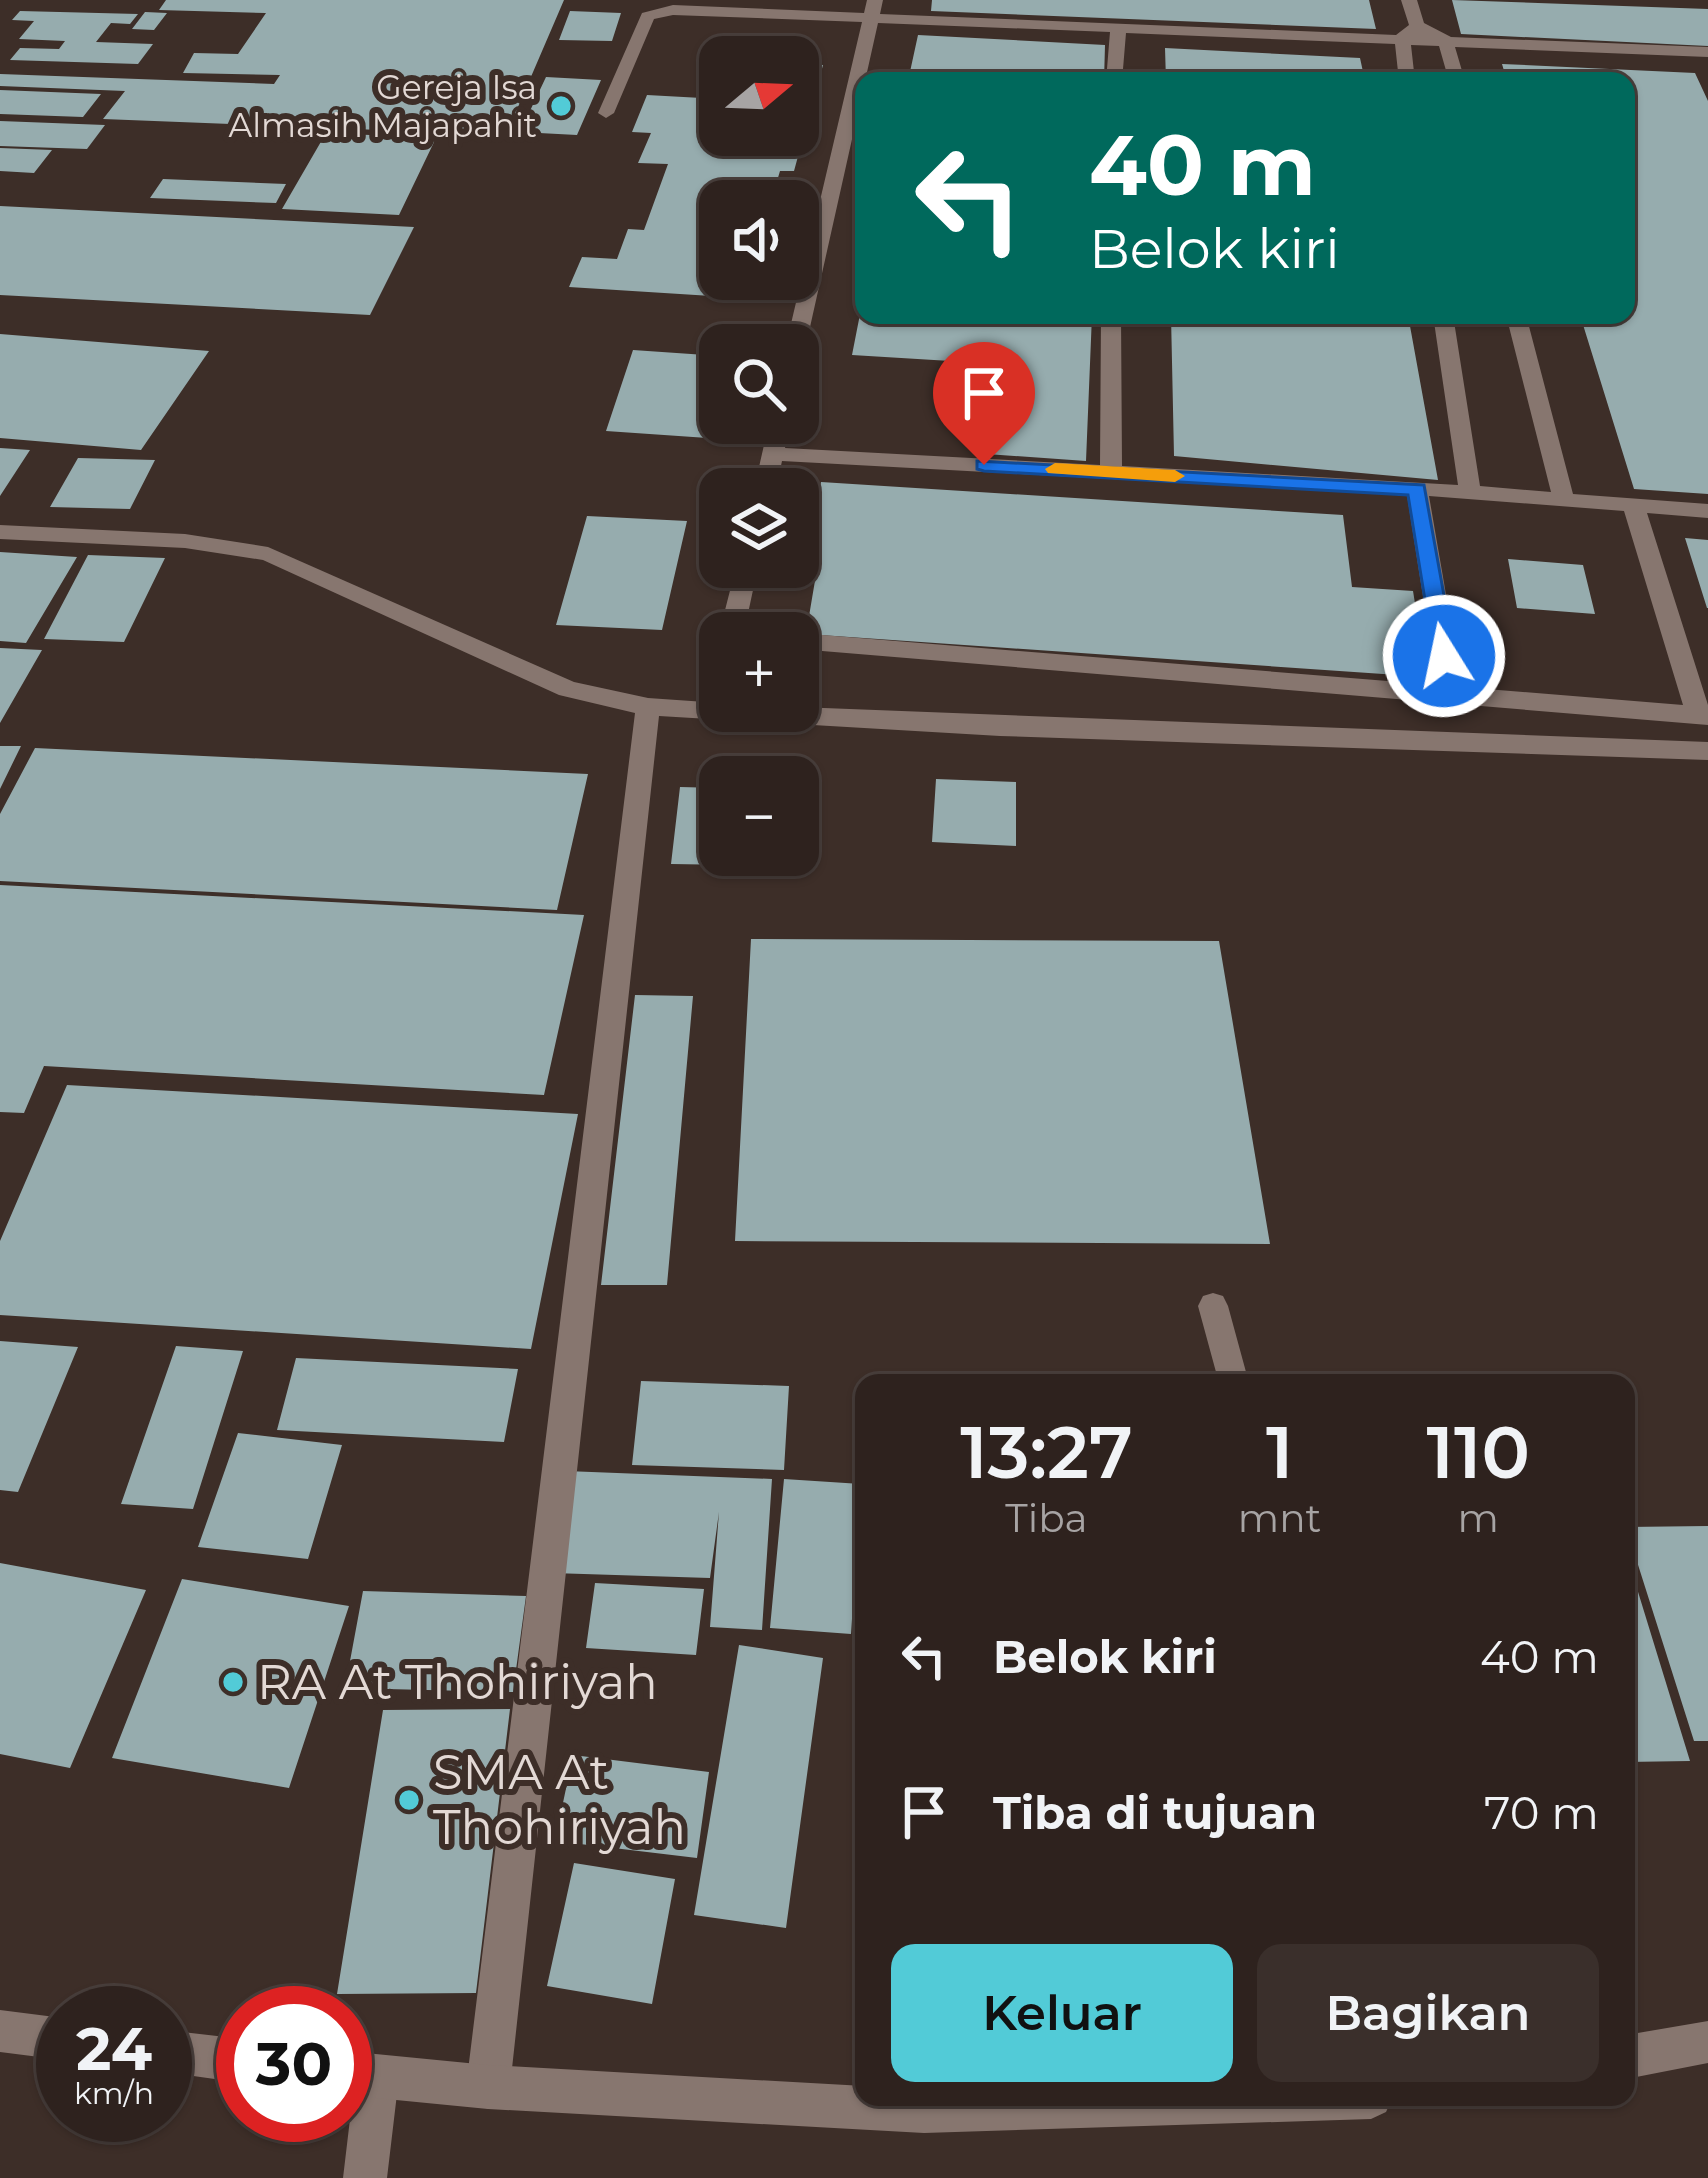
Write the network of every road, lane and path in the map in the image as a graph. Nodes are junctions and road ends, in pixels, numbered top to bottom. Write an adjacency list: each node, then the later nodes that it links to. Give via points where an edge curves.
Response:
1 (1409, 0): 4 (street)
2 (874, 10): 3 (street); 7 (street); 12 (street, via 653,13)
3 (1118, 28): 4 (street); 8 (street)
4 (1409, 32): 5 (street); 9 (street)
5 (1445, 40): 6 (street); 10 (street)
6 (1706, 56)
7 (860, 72)
8 (1115, 72)
9 (1407, 72)
10 (1454, 72)
11 (855, 92): 13 (street)
12 (606, 112)
13 (801, 324)
14 (1111, 324): 20 (street)
15 (1444, 324): 22 (street)
16 (1518, 324): 23 (street)
17 (775, 444): 18 (street)
18 (773, 454): 19 (street); 20 (street)
19 (770, 468)
20 (1111, 472): 21 (street)
21 (1417, 489): 22 (street); 28 (street)
22 (1470, 492): 23 (street)
23 (1564, 500): 24 (street)
24 (1633, 506): 25 (street); 30 (street)
25 (1708, 511)
26 (0, 532): 29 (street, via 185,541 268,554 568,689)
27 (819, 643): 28 (street)
28 (1451, 698): 30 (street)
29 (648, 707): 31 (street); 39 (street)
30 (1704, 716)
31 (1708, 751)
32 (1213, 1306): 33 (lane)
33 (1232, 1374)
34 (0, 2031): 35 (street)
35 (36, 2035)
36 (1708, 2042): 37 (street)
37 (1635, 2055)
38 (372, 2076): 39 (street)
39 (488, 2087): 40 (street, via 923,2111)
40 (1090, 2106)
41 (364, 2142): 42 (street)
42 (365, 2178)

